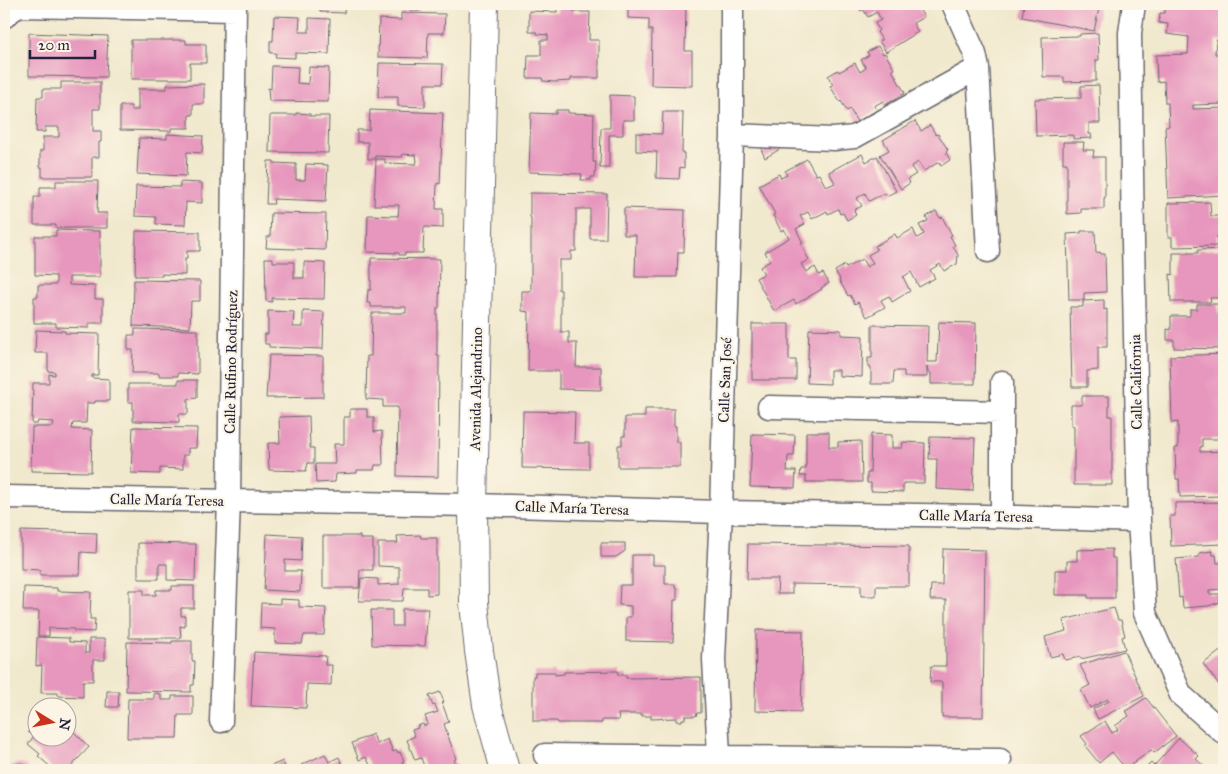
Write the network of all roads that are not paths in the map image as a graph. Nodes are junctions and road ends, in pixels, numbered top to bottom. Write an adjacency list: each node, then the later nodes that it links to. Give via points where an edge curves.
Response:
1 (484, 4): 15 (street, Avenida Alejandrino)
2 (732, 4): 8 (street, Calle San José)
3 (953, 4): 7 (street)
4 (1134, 4): 18 (street, Calle California, via 1130,33)
5 (235, 7): 6 (street, via 20,6); 14 (street, Calle Rufino Rodríguez)
6 (4, 17)
7 (978, 68): 8 (street, via 854,137 834,140); 9 (street)
8 (732, 135): 16 (street, Calle San José)
9 (988, 251)
10 (1002, 382): 12 (street)
11 (768, 407): 12 (street)
12 (1002, 412): 17 (street)
13 (4, 497): 14 (street, Calle María Teresa)
14 (229, 501): 15 (street, Calle María Teresa); 19 (street, Calle Rufino Rodríguez)
15 (474, 505): 16 (street, Calle María Teresa); 24 (street, Avenida Alejandrino, via 474,603 479,651 487,705)
16 (721, 512): 17 (street, Calle María Teresa); 22 (street, Calle San José, via 714,660)
17 (1002, 516): 18 (street, Calle María Teresa)
18 (1139, 521): 20 (street, Calle California, via 1145,613 1181,695)
19 (221, 720)
20 (1224, 733)
21 (545, 754): 22 (street)
22 (719, 756): 23 (street)
23 (1000, 760)
24 (505, 770)

